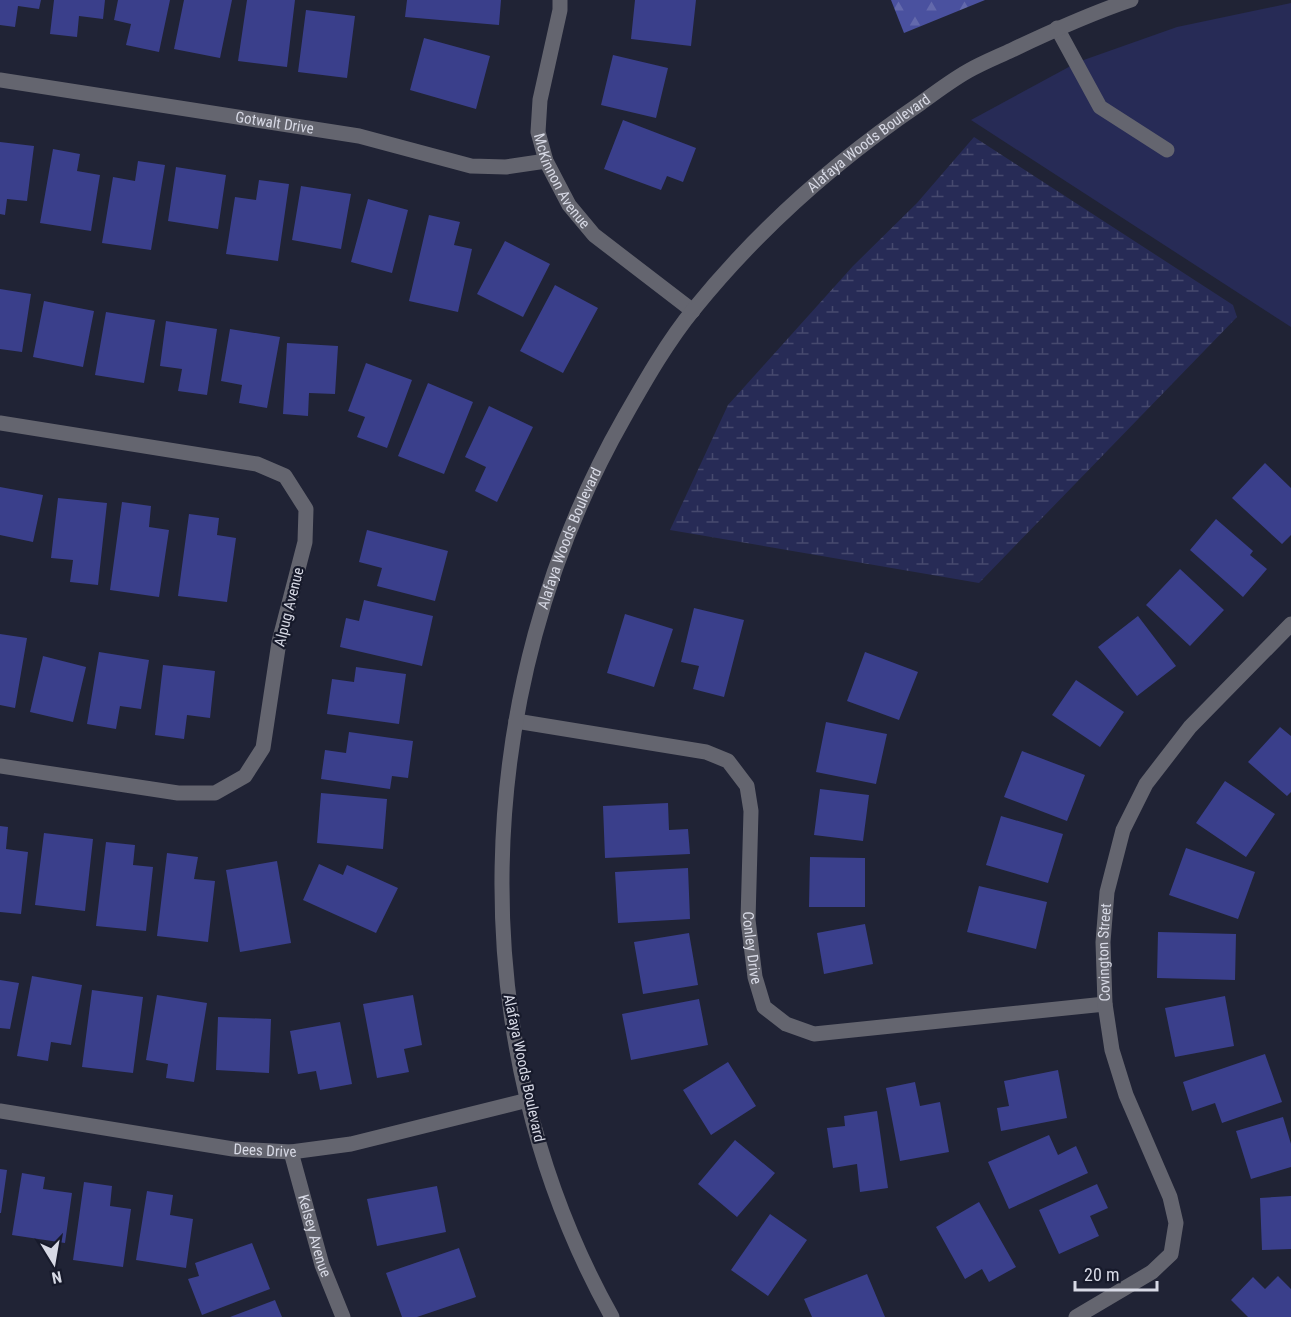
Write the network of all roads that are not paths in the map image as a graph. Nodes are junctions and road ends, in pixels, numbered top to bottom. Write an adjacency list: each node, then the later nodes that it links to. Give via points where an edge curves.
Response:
1 (560, 0): 6 (street, McKinnon Avenue, via 540,100 538,132)
2 (1131, 0): 3 (street, Alafaya Woods Boulevard)
3 (1057, 28): 5 (street, via 1100,107); 7 (street, Alafaya Woods Boulevard, via 967,71 882,130 815,184)
4 (0, 80): 6 (street, Gotwalt Drive, via 359,135 471,166 506,167)
5 (1167, 150)
6 (546, 160): 7 (street, McKinnon Avenue, via 569,205 594,235)
7 (693, 310): 10 (street, Alafaya Woods Boulevard, via 646,380 584,497 536,630)
8 (0, 423): 11 (street, Alpug Avenue, via 257,464 285,476 306,509 305,542 279,642 263,748 245,777 215,794 178,793)
9 (1291, 624): 12 (street, Covington Street, via 1190,727 1146,784 1123,830 1107,892 1103,942)
10 (516, 721): 12 (street, Conley Drive, via 706,752 728,761 747,786 751,811 748,920 755,977 764,1007 786,1024 814,1034); 13 (street, Alafaya Woods Boulevard, via 502,837 504,954 512,1023)
11 (0, 766)
12 (1105, 1004): 18 (street, Covington Street, via 1112,1050 1126,1095 1170,1197 1176,1223 1171,1254 1152,1272)
13 (528, 1100): 15 (street, Dees Drive, via 351,1144); 17 (street, Alafaya Woods Boulevard, via 568,1227)
14 (0, 1111): 15 (street, Dees Drive, via 232,1149)
15 (291, 1152): 16 (street, Kelsey Avenue, via 322,1265)
16 (343, 1317)
17 (612, 1317)
18 (1076, 1317)

